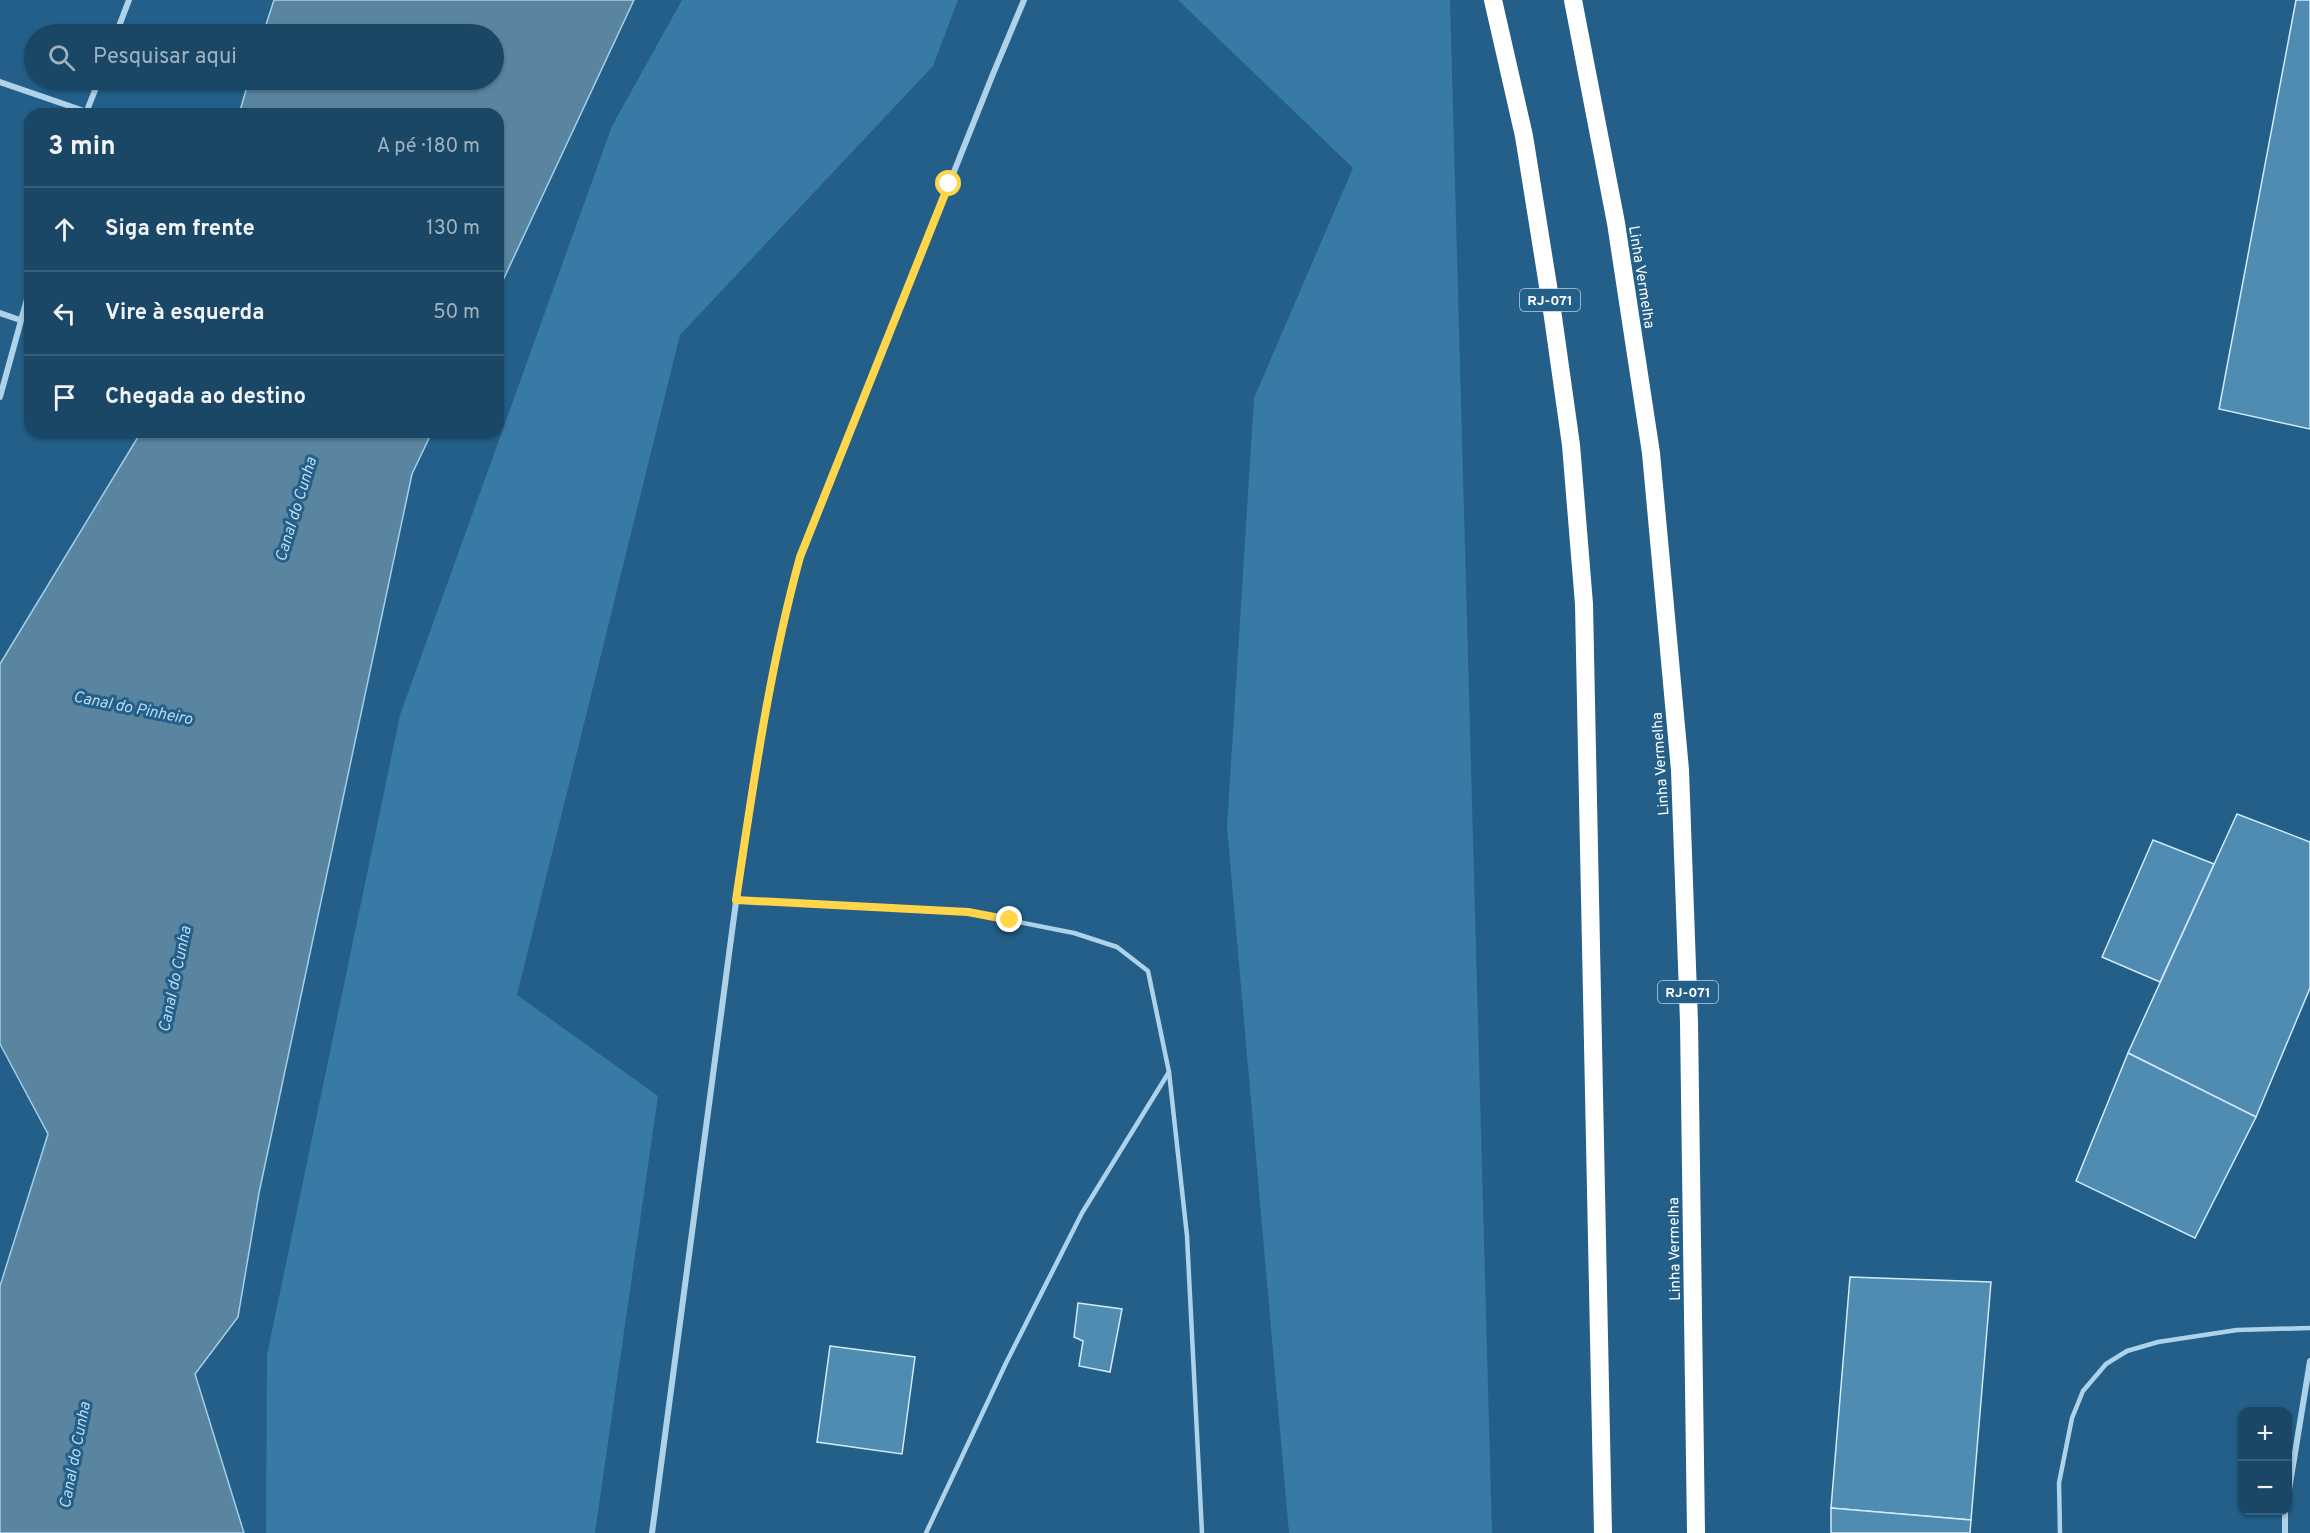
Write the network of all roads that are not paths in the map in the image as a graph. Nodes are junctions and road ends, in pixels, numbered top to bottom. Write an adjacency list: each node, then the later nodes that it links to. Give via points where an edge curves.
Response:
1 (129, 0): 5 (street)
2 (1024, 0): 14 (street, via 800,557 785,613)
3 (1493, 0): 23 (highway, RJ-071, via 1524,136 1552,317 1571,445 1584,604)
4 (1573, 0): 24 (highway, Linha Vermelha / RJ-071, via 1616,224 1651,453 1680,770 1689,1022)
5 (120, 24)
6 (0, 82): 8 (street)
7 (95, 90): 9 (street)
8 (72, 108)
9 (88, 108)
10 (24, 307): 12 (street)
11 (0, 313): 12 (street)
12 (20, 320): 13 (street)
13 (0, 397)
14 (736, 900): 15 (lane, via 968,912 1074,933 1117,947 1148,971); 20 (street)
15 (1169, 1072): 21 (lane, via 1082,1213); 22 (lane, via 1187,1236)
16 (2310, 1328): 25 (lane, via 2237,1330 2158,1342 2127,1351 2106,1364 2083,1391 2072,1418 2060,1483)
17 (2310, 1361): 18 (street)
18 (2292, 1467)
19 (2285, 1515): 26 (street)
20 (652, 1533)
21 (926, 1533)
22 (1202, 1533)
23 (1603, 1533)
24 (1696, 1533)
25 (2060, 1533)
26 (2285, 1533)

